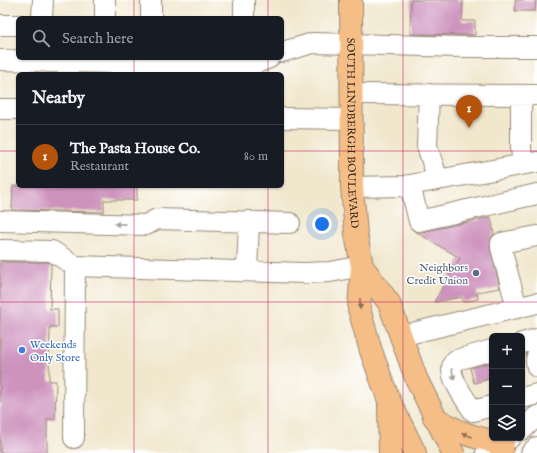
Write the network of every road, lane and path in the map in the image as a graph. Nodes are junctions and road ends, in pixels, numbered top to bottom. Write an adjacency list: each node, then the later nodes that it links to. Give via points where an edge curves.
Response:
1 (43, 0): 6 (lane)
2 (105, 0): 7 (lane)
3 (151, 0): 8 (lane)
4 (244, 0): 9 (lane)
5 (351, 0): 12 (main road, SOUTH LINDBERGH BOULEVARD)
6 (42, 16)
7 (105, 16)
8 (151, 16)
9 (244, 16)
10 (0, 25): 11 (lane)
11 (16, 25)
12 (351, 44): 13 (lane); 14 (lane, via 313,44); 20 (main road, SOUTH LINDBERGH BOULEVARD)
13 (537, 47)
14 (284, 51)
15 (0, 60): 16 (lane)
16 (16, 60)
17 (78, 60): 19 (lane)
18 (265, 60): 19 (lane, via 238,68)
19 (194, 63)
20 (351, 94): 21 (lane); 26 (main road, SOUTH LINDBERGH BOULEVARD)
21 (429, 94): 22 (lane); 28 (lane, via 427,146)
22 (529, 95): 27 (lane, via 521,149)
23 (16, 108): 24 (lane)
24 (0, 109)
25 (284, 118): 26 (lane)
26 (351, 119): 30 (main road, SOUTH LINDBERGH BOULEVARD)
27 (530, 163): 28 (lane)
28 (438, 180): 29 (lane)
29 (410, 185): 30 (lane); 31 (lane, via 420,221)
30 (352, 187): 40 (main road, SOUTH LINDBERGH BOULEVARD)
31 (537, 194)
32 (104, 211): 33 (lane)
33 (158, 215): 34 (lane, one-way to 34, via 146,225); 35 (lane)
34 (0, 222)
35 (253, 222): 36 (lane); 41 (lane)
36 (290, 223)
37 (537, 236): 43 (lane, via 501,244)
38 (0, 250): 39 (lane, via 52,251)
39 (75, 266): 41 (lane); 57 (lane)
40 (362, 266): 41 (lane, via 330,272); 44 (main road, SOUTH LINDBERGH BOULEVARD, via 389,303); 52 (main road, SOUTH LINDBERGH BOULEVARD, one-way to 52, via 359,309)
41 (252, 271)
42 (537, 303): 43 (lane)
43 (517, 308): 44 (lane)
44 (400, 336): 55 (main road, SOUTH LINDBERGH BOULEVARD)
45 (537, 339): 46 (lane)
46 (525, 342)
47 (489, 351): 53 (lane, one-way to 53, via 456,360 451,370 454,378)
48 (537, 356): 49 (lane)
49 (537, 367)
50 (537, 394): 51 (lane)
51 (525, 397)
52 (388, 398): 60 (main road); 61 (main road, SOUTH LINDBERGH BOULEVARD)
53 (483, 409)
54 (537, 416): 56 (lane)
55 (434, 417): 58 (main road, one-way to 55, via 456,431); 62 (main road, SOUTH LINDBERGH BOULEVARD)
56 (525, 427)
57 (74, 438)
58 (500, 447)
59 (537, 447): 63 (lane)
60 (390, 453)
61 (415, 453)
62 (453, 453)
63 (530, 453)

